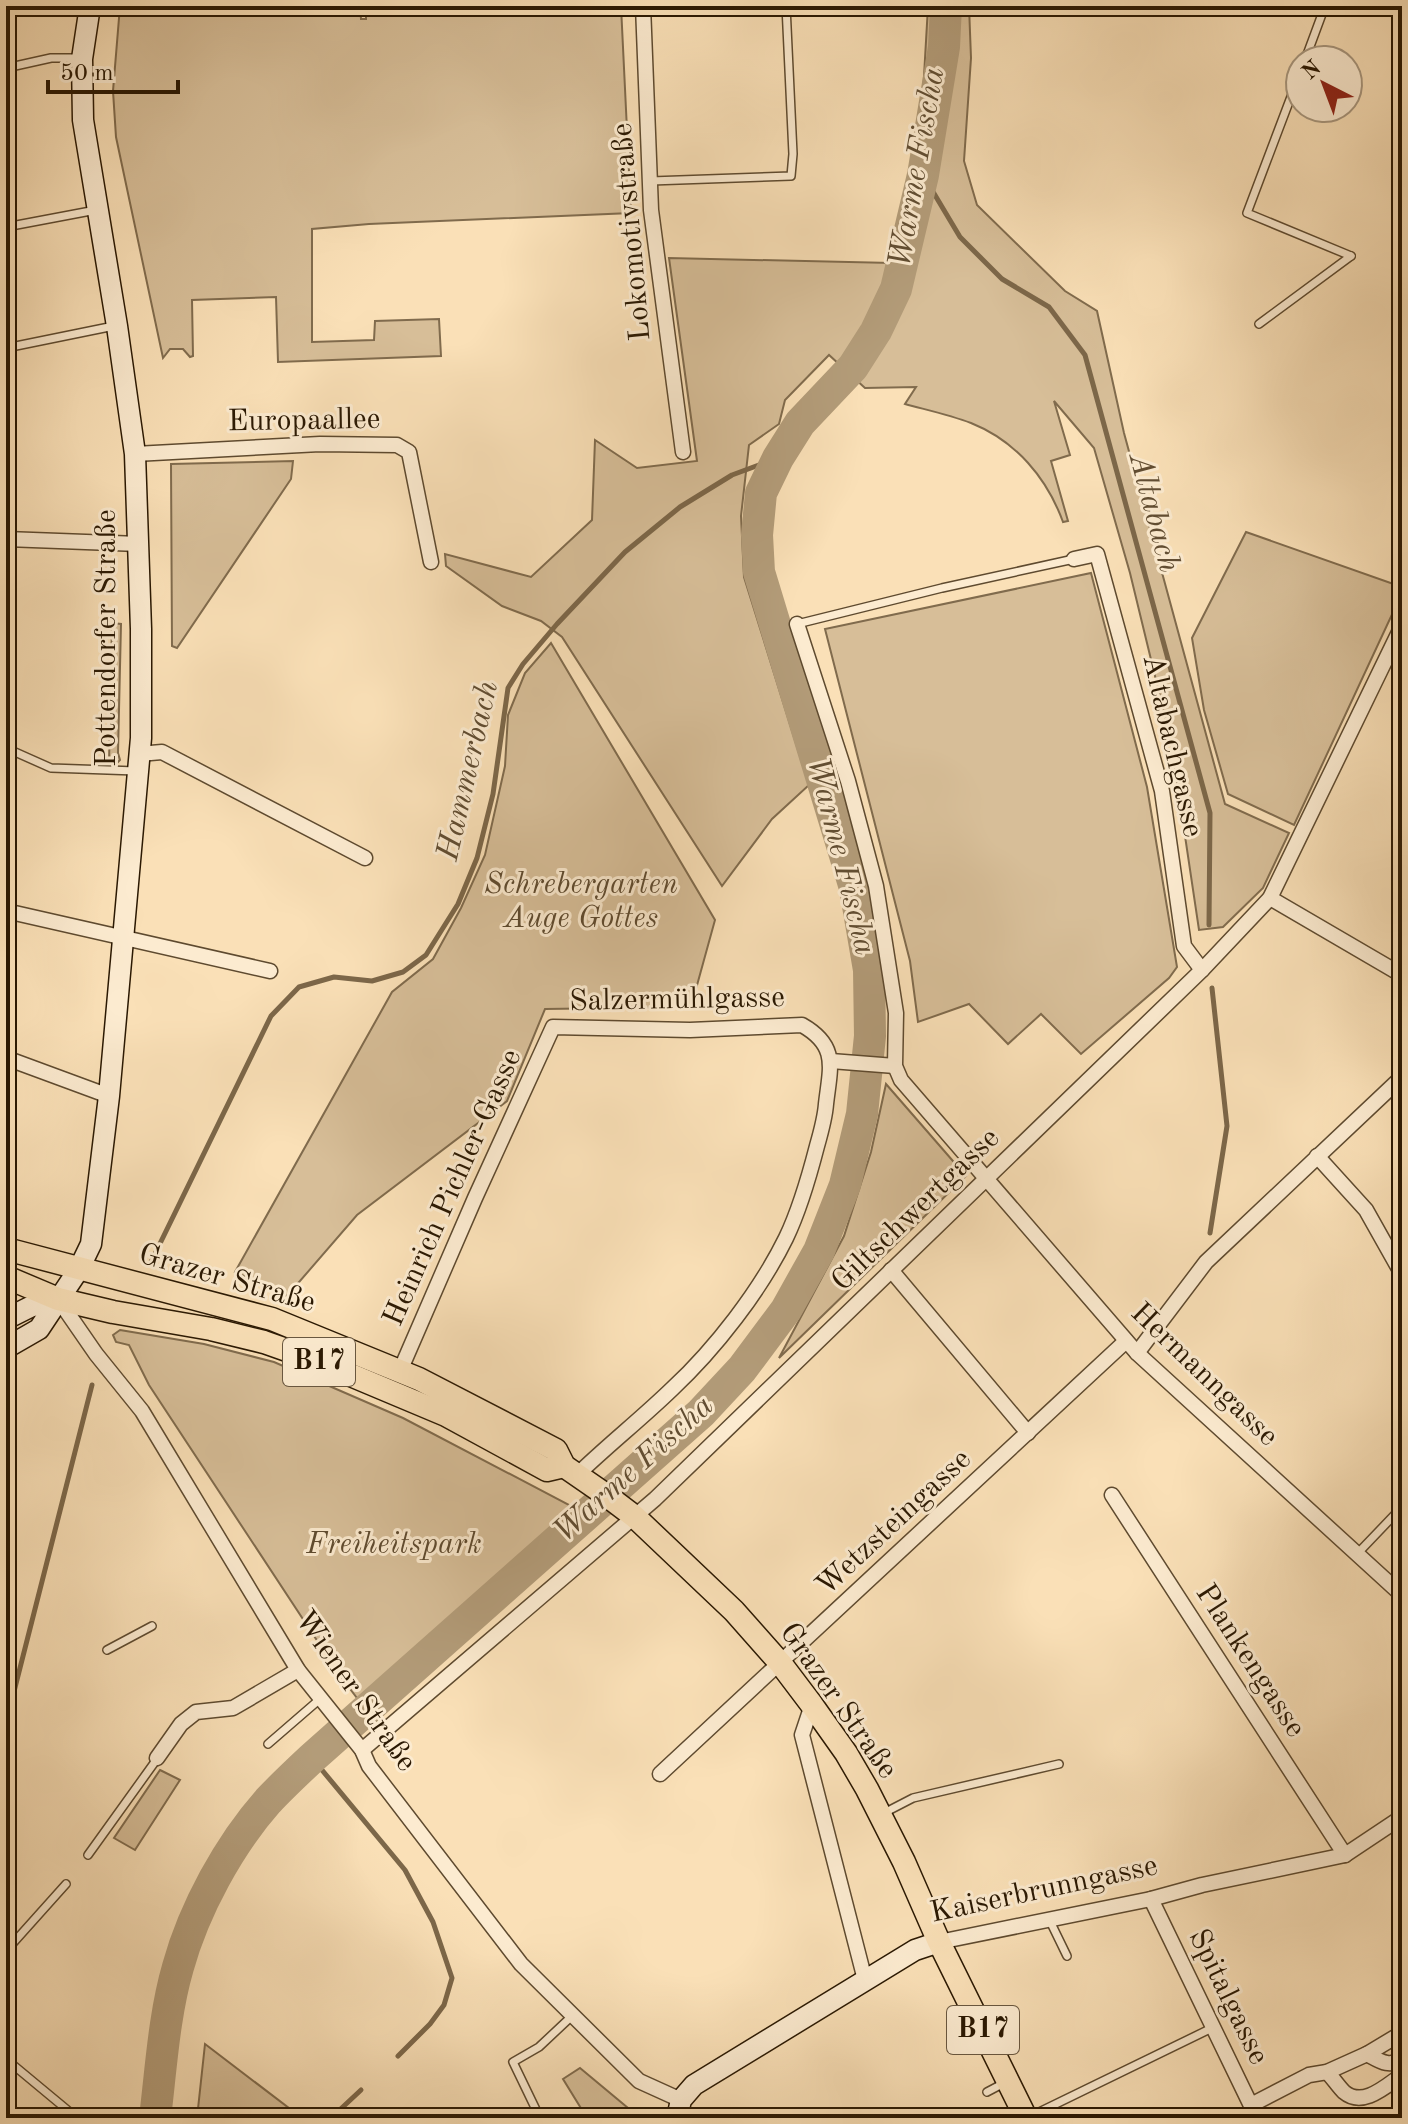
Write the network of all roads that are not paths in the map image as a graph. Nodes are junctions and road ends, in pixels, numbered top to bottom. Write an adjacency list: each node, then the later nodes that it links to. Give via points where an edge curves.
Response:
1 (90, 6): 6 (main road, Pottendorfer Straße)
2 (643, 6): 9 (street, Lokomotivstraße)
3 (786, 6): 9 (lane, via 791,176)
4 (1325, 6): 5 (lane)
5 (1311, 44)
6 (82, 59): 7 (lane, via 51,58); 10 (main road, Pottendorfer Straße, via 83,120)
7 (6, 68)
8 (1284, 115): 12 (lane, via 1247,213 1351,256)
9 (649, 181): 15 (street, Lokomotivstraße)
10 (98, 209): 11 (lane); 13 (main road, Pottendorfer Straße)
11 (6, 227)
12 (1259, 324)
13 (117, 326): 14 (lane); 16 (main road, Pottendorfer Straße)
14 (6, 348)
15 (683, 452)
16 (135, 454): 18 (main road, Pottendorfer Straße); 20 (street, Europaallee, via 397,445 409,452)
17 (6, 539): 18 (street)
18 (139, 544): 24 (main road, Pottendorfer Straße)
19 (1074, 559): 21 (lane); 29 (street, Altabachgasse, via 1097,554 1162,791 1184,946)
20 (431, 562)
21 (797, 624): 35 (street, via 876,886 896,1013)
22 (1402, 626): 26 (street, Giltschwertgasse)
23 (6, 748): 24 (lane, via 51,768)
24 (138, 762): 25 (street, via 162,752); 28 (main road, Pottendorfer Straße)
25 (365, 858)
26 (1270, 898): 29 (street, Giltschwertgasse); 31 (street)
27 (6, 911): 28 (street)
28 (123, 939): 30 (street); 37 (main road, Pottendorfer Straße)
29 (1202, 970): 39 (street, Giltschwertgasse)
30 (270, 971)
31 (1402, 975)
32 (553, 1027): 34 (street, Salzermühlgasse, via 690,1030 802,1025 817,1034); 50 (street, Heinrich Pichler-Gasse)
33 (6, 1058): 37 (street)
34 (831, 1061): 35 (street); 52 (street, via 826,1113 809,1179 766,1273 716,1343 673,1389)
35 (888, 1066): 39 (street, Hermanngasse)
36 (1402, 1077): 38 (street)
37 (109, 1096): 41 (main road, Pottendorfer Straße, via 91,1244)
38 (1317, 1156): 43 (street, via 1366,1210); 49 (street, via 1206,1262)
39 (986, 1177): 42 (street, Giltschwertgasse); 47 (street, Hermanngasse)
40 (6, 1249): 41 (main road, B17)
41 (79, 1269): 45 (main road, Pottendorfer Straße); 50 (main road, Grazer Straße / B17, via 272,1319)
42 (891, 1270): 51 (street); 55 (street, Giltschwertgasse)
43 (1402, 1274)
44 (6, 1277): 45 (main road, B17)
45 (58, 1299): 46 (main road); 48 (main road, Pottendorfer Straße, via 39,1329); 52 (main road, Grazer Straße / B17, via 264,1342 446,1415 547,1470); 61 (street, Wiener Straße, via 142,1411)
46 (6, 1319)
47 (1126, 1341): 49 (street, Hermanngasse); 51 (street, Wetzsteingasse)
48 (6, 1348)
49 (1137, 1353): 56 (street, Hermanngasse)
50 (400, 1371): 52 (main road, Grazer Straße / B17, via 556,1450)
51 (1028, 1433): 60 (street, Wetzsteingasse)
52 (571, 1471): 55 (main road, Grazer Straße / B17)
53 (1112, 1495): 72 (street, Plankengasse)
54 (1402, 1507): 56 (lane)
55 (635, 1517): 60 (main road, Grazer Straße / B17, via 734,1611); 65 (street, Giltschwertgasse)
56 (1357, 1554): 57 (street, Hermanngasse)
57 (1402, 1595)
58 (152, 1626): 59 (lane)
59 (107, 1650)
60 (781, 1664): 63 (main road, Grazer Straße / B17); 68 (street, Wetzsteingasse)
61 (298, 1670): 62 (street, Wiener Straße); 66 (street, via 233,1708 196,1712)
62 (320, 1699): 64 (lane); 65 (street, Wiener Straße)
63 (812, 1705): 69 (main road, Grazer Straße / B17); 79 (street, via 802,1735)
64 (268, 1744)
65 (362, 1750): 80 (street, Wiener Straße, via 521,1964)
66 (157, 1758): 71 (lane)
67 (1059, 1764): 69 (lane, via 913,1798)
68 (660, 1774)
69 (880, 1815): 76 (main road, Grazer Straße / B17)
70 (1402, 1817): 72 (street, Kaiserbrunngasse)
71 (88, 1855)
72 (1345, 1855): 74 (street, Kaiserbrunngasse)
73 (66, 1884): 77 (lane)
74 (1151, 1899): 75 (street, Kaiserbrunngasse); 81 (street, Spitalgasse)
75 (1049, 1919): 76 (street, Kaiserbrunngasse); 78 (lane)
76 (939, 1942): 79 (main road, Kaiserbrunngasse); 90 (main road, Grazer Straße / B17)
77 (6, 1951)
78 (1067, 1956)
79 (865, 1980): 92 (main road, Kaiserbrunngasse, via 694,2085)
80 (572, 2016): 92 (street, Wiener Straße, via 639,2081); 95 (lane, via 539,2047 513,2062)
81 (1214, 2027): 87 (lane); 93 (street, Spitalgasse)
82 (1402, 2033): 83 (street)
83 (1367, 2054): 85 (street, via 1383,2063); 88 (street)
84 (6, 2059): 94 (lane)
85 (1402, 2059)
86 (1126, 2060): 87 (lane)
87 (1129, 2068): 96 (lane)
88 (1327, 2072): 89 (street, via 1346,2093 1366,2098); 93 (street, via 1309,2075)
89 (1402, 2075)
90 (1008, 2081): 91 (lane); 96 (main road, Grazer Straße / B17)
91 (987, 2092)
92 (679, 2109)
93 (1254, 2112)
94 (77, 2118)
95 (540, 2118)
96 (1027, 2118)

